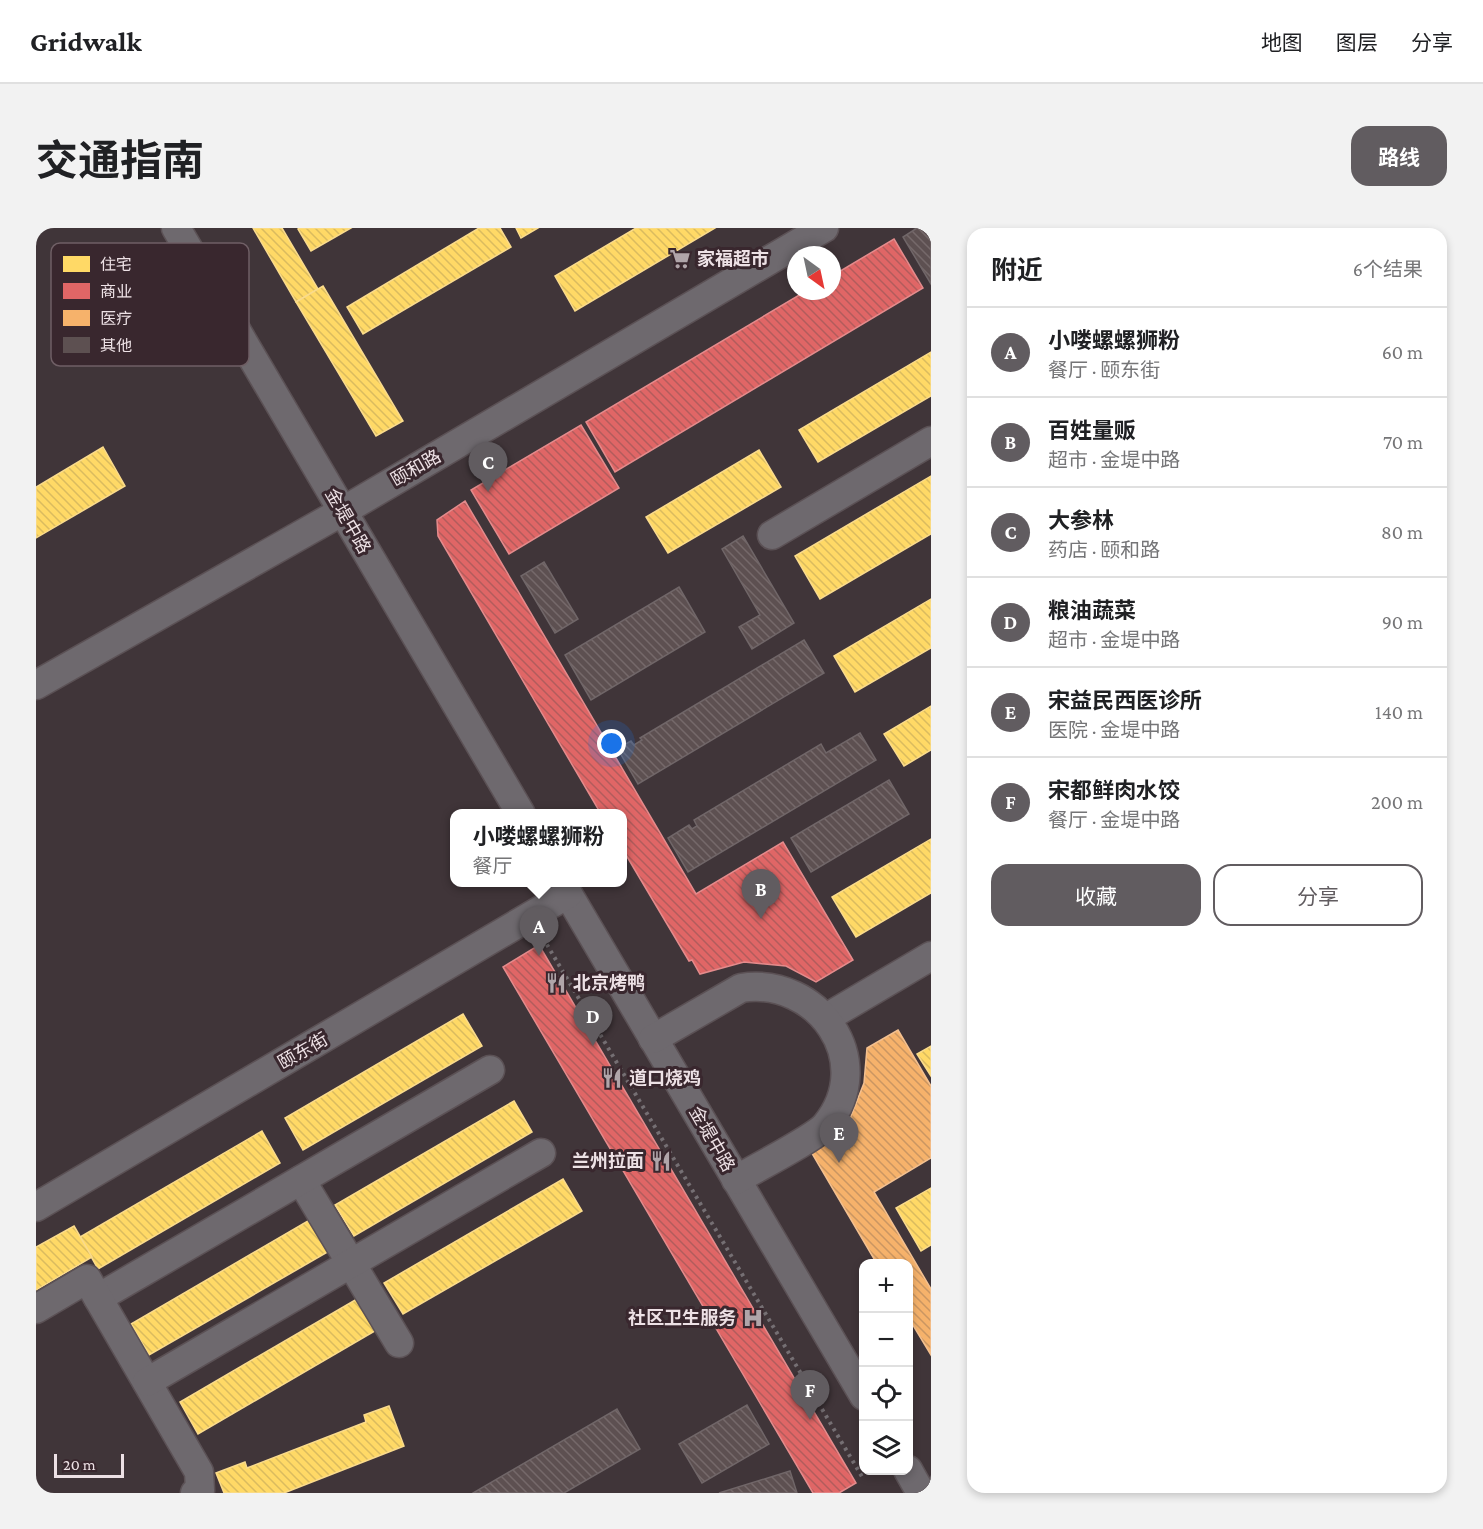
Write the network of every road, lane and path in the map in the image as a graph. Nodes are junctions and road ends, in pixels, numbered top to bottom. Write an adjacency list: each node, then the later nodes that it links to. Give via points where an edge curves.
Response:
1 (176, 228): 3 (street, 金堤中路)
2 (824, 228): 6 (street, 颐和路)
3 (185, 243)
4 (249, 352): 6 (street, 金堤中路)
5 (931, 441): 7 (street)
6 (343, 511): 8 (street, 颐和路); 9 (street, 金堤中路)
7 (772, 535)
8 (36, 685)
9 (519, 809)
10 (565, 888): 14 (street, 金堤中路); 19 (street, 颐东街)
11 (543, 938): 27 (path)
12 (931, 956): 13 (street)
13 (826, 1018): 14 (street, via 794,994 754,986 741,988); 18 (street, via 841,1048 844,1064 844,1081 834,1113 824,1127)
14 (654, 1039): 18 (street, 金堤中路)
15 (490, 1070): 17 (street)
16 (541, 1153): 20 (street)
17 (301, 1180): 20 (street); 21 (street)
18 (736, 1180): 25 (street, 金堤中路)
19 (36, 1207)
20 (351, 1263): 23 (street); 24 (street)
21 (98, 1298): 22 (street, via 87,1279); 24 (street)
22 (36, 1309)
23 (399, 1343)
24 (147, 1382): 28 (street, via 199,1472 201,1490)
25 (859, 1388)
26 (911, 1475): 29 (street)
27 (864, 1480)
28 (195, 1493)
29 (921, 1493)

